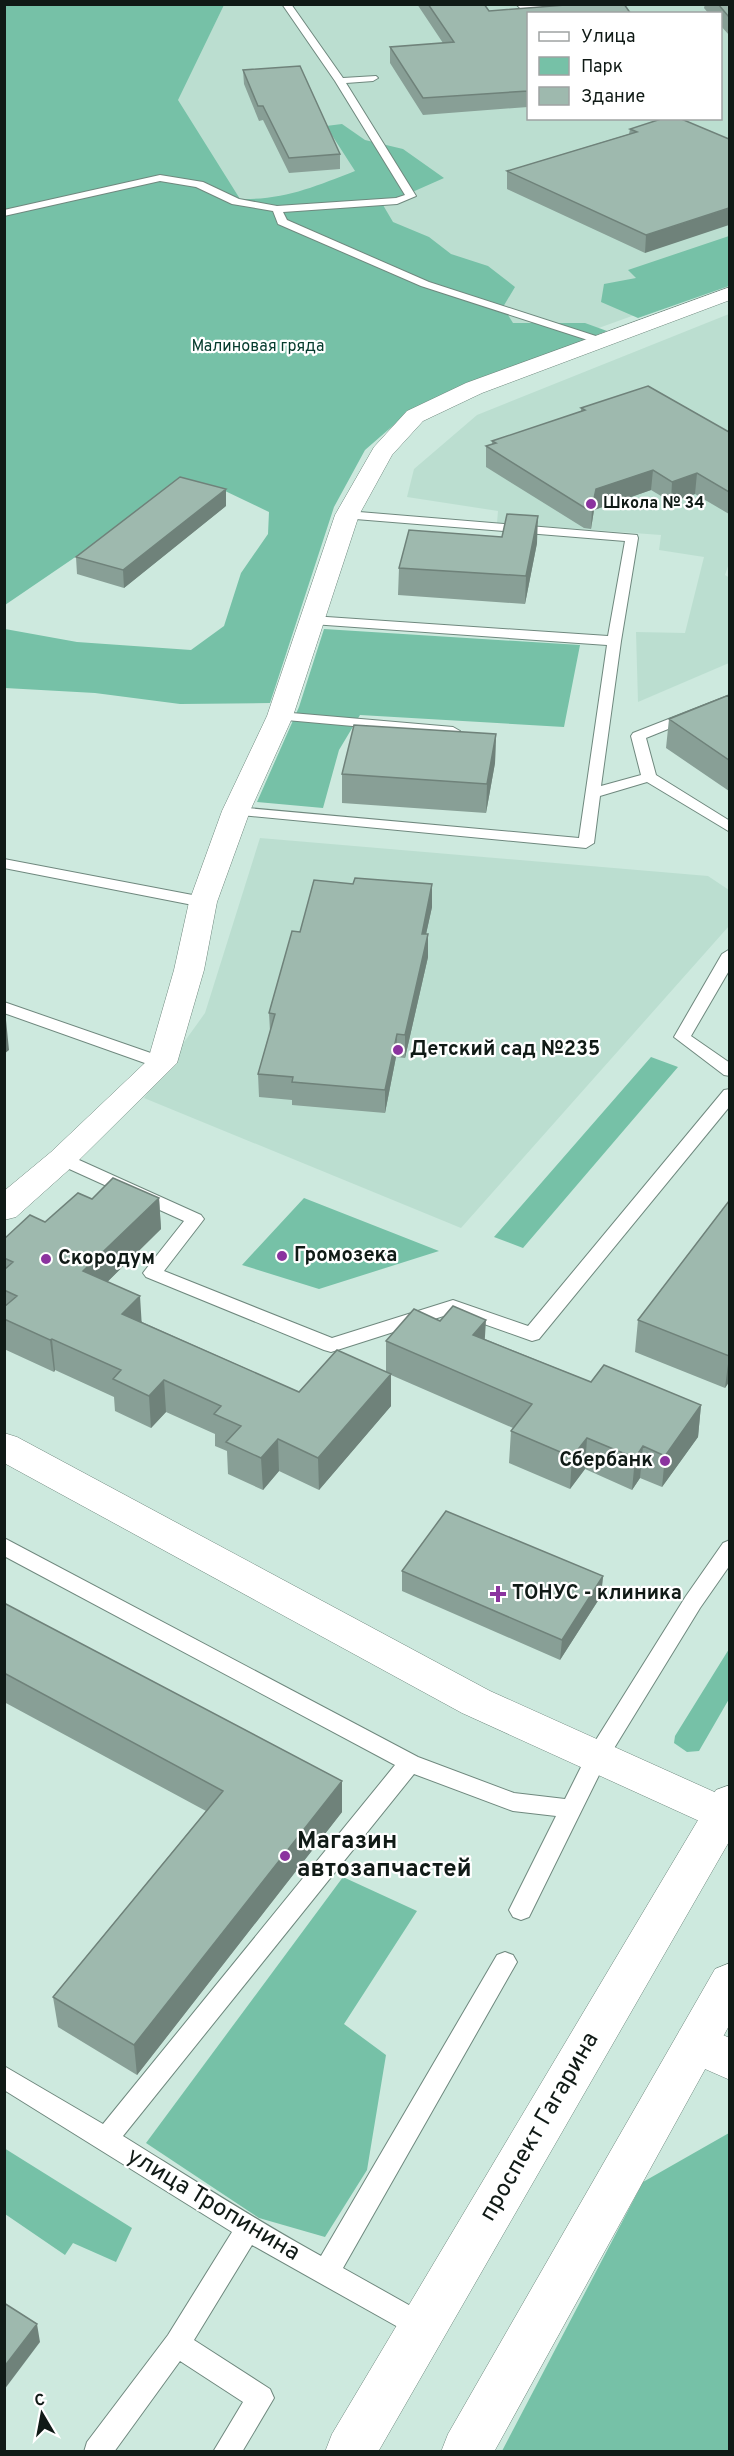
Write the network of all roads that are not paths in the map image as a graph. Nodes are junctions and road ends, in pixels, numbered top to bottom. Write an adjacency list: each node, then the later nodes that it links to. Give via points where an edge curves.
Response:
1 (286, 4): 5 (lane)
2 (520, 4): 3 (lane)
3 (553, 4)
4 (373, 78): 5 (lane)
5 (340, 81): 6 (lane, via 411,196 397,201 296,204)
6 (277, 209): 7 (lane, via 236,202 199,184 160,178); 9 (lane, via 282,222 425,284)
7 (4, 213)
8 (729, 293): 9 (street)
9 (601, 341): 10 (street, via 474,388 415,416 382,452)
10 (346, 515): 11 (street); 12 (lane, via 632,538)
11 (312, 620): 12 (lane); 14 (street)
12 (614, 641): 17 (lane)
13 (729, 699): 16 (lane, via 638,736)
14 (280, 716): 15 (lane); 18 (street)
15 (461, 732)
16 (649, 777): 17 (lane); 19 (lane)
17 (593, 793): 18 (lane, via 586,843)
18 (236, 811): 21 (street)
19 (729, 828)
20 (4, 862): 21 (lane)
21 (202, 902): 24 (street, via 189,970)
22 (729, 954): 25 (lane, via 682,1036)
23 (4, 1007): 24 (lane)
24 (162, 1063): 27 (street)
25 (729, 1071)
26 (729, 1094): 27 (lane, via 532,1334 453,1306 331,1345 152,1273 195,1219)
27 (62, 1159): 28 (street)
28 (4, 1209)
29 (4, 1446): 32 (street, via 476,1702)
30 (4, 1546): 33 (lane)
31 (729, 1548): 32 (lane)
32 (597, 1757): 34 (lane); 35 (street)
33 (410, 1763): 34 (lane, via 513,1802); 41 (lane)
34 (571, 1809): 36 (lane)
35 (727, 1811): 44 (street, проспект Гагарина)
36 (521, 1910)
37 (505, 1962): 43 (lane)
38 (729, 1982): 39 (street)
39 (712, 2052): 49 (street)
40 (4, 2077): 41 (lane, улица Тропинина)
41 (106, 2139): 42 (lane, улица Тропинина)
42 (248, 2229): 43 (lane, улица Тропинина); 45 (lane)
43 (326, 2273): 44 (lane, улица Тропинина)
44 (423, 2327): 48 (street, проспект Гагарина)
45 (177, 2343): 46 (lane); 47 (lane, via 261,2398)
46 (97, 2451)
47 (226, 2451)
48 (350, 2451)
49 (466, 2451)

